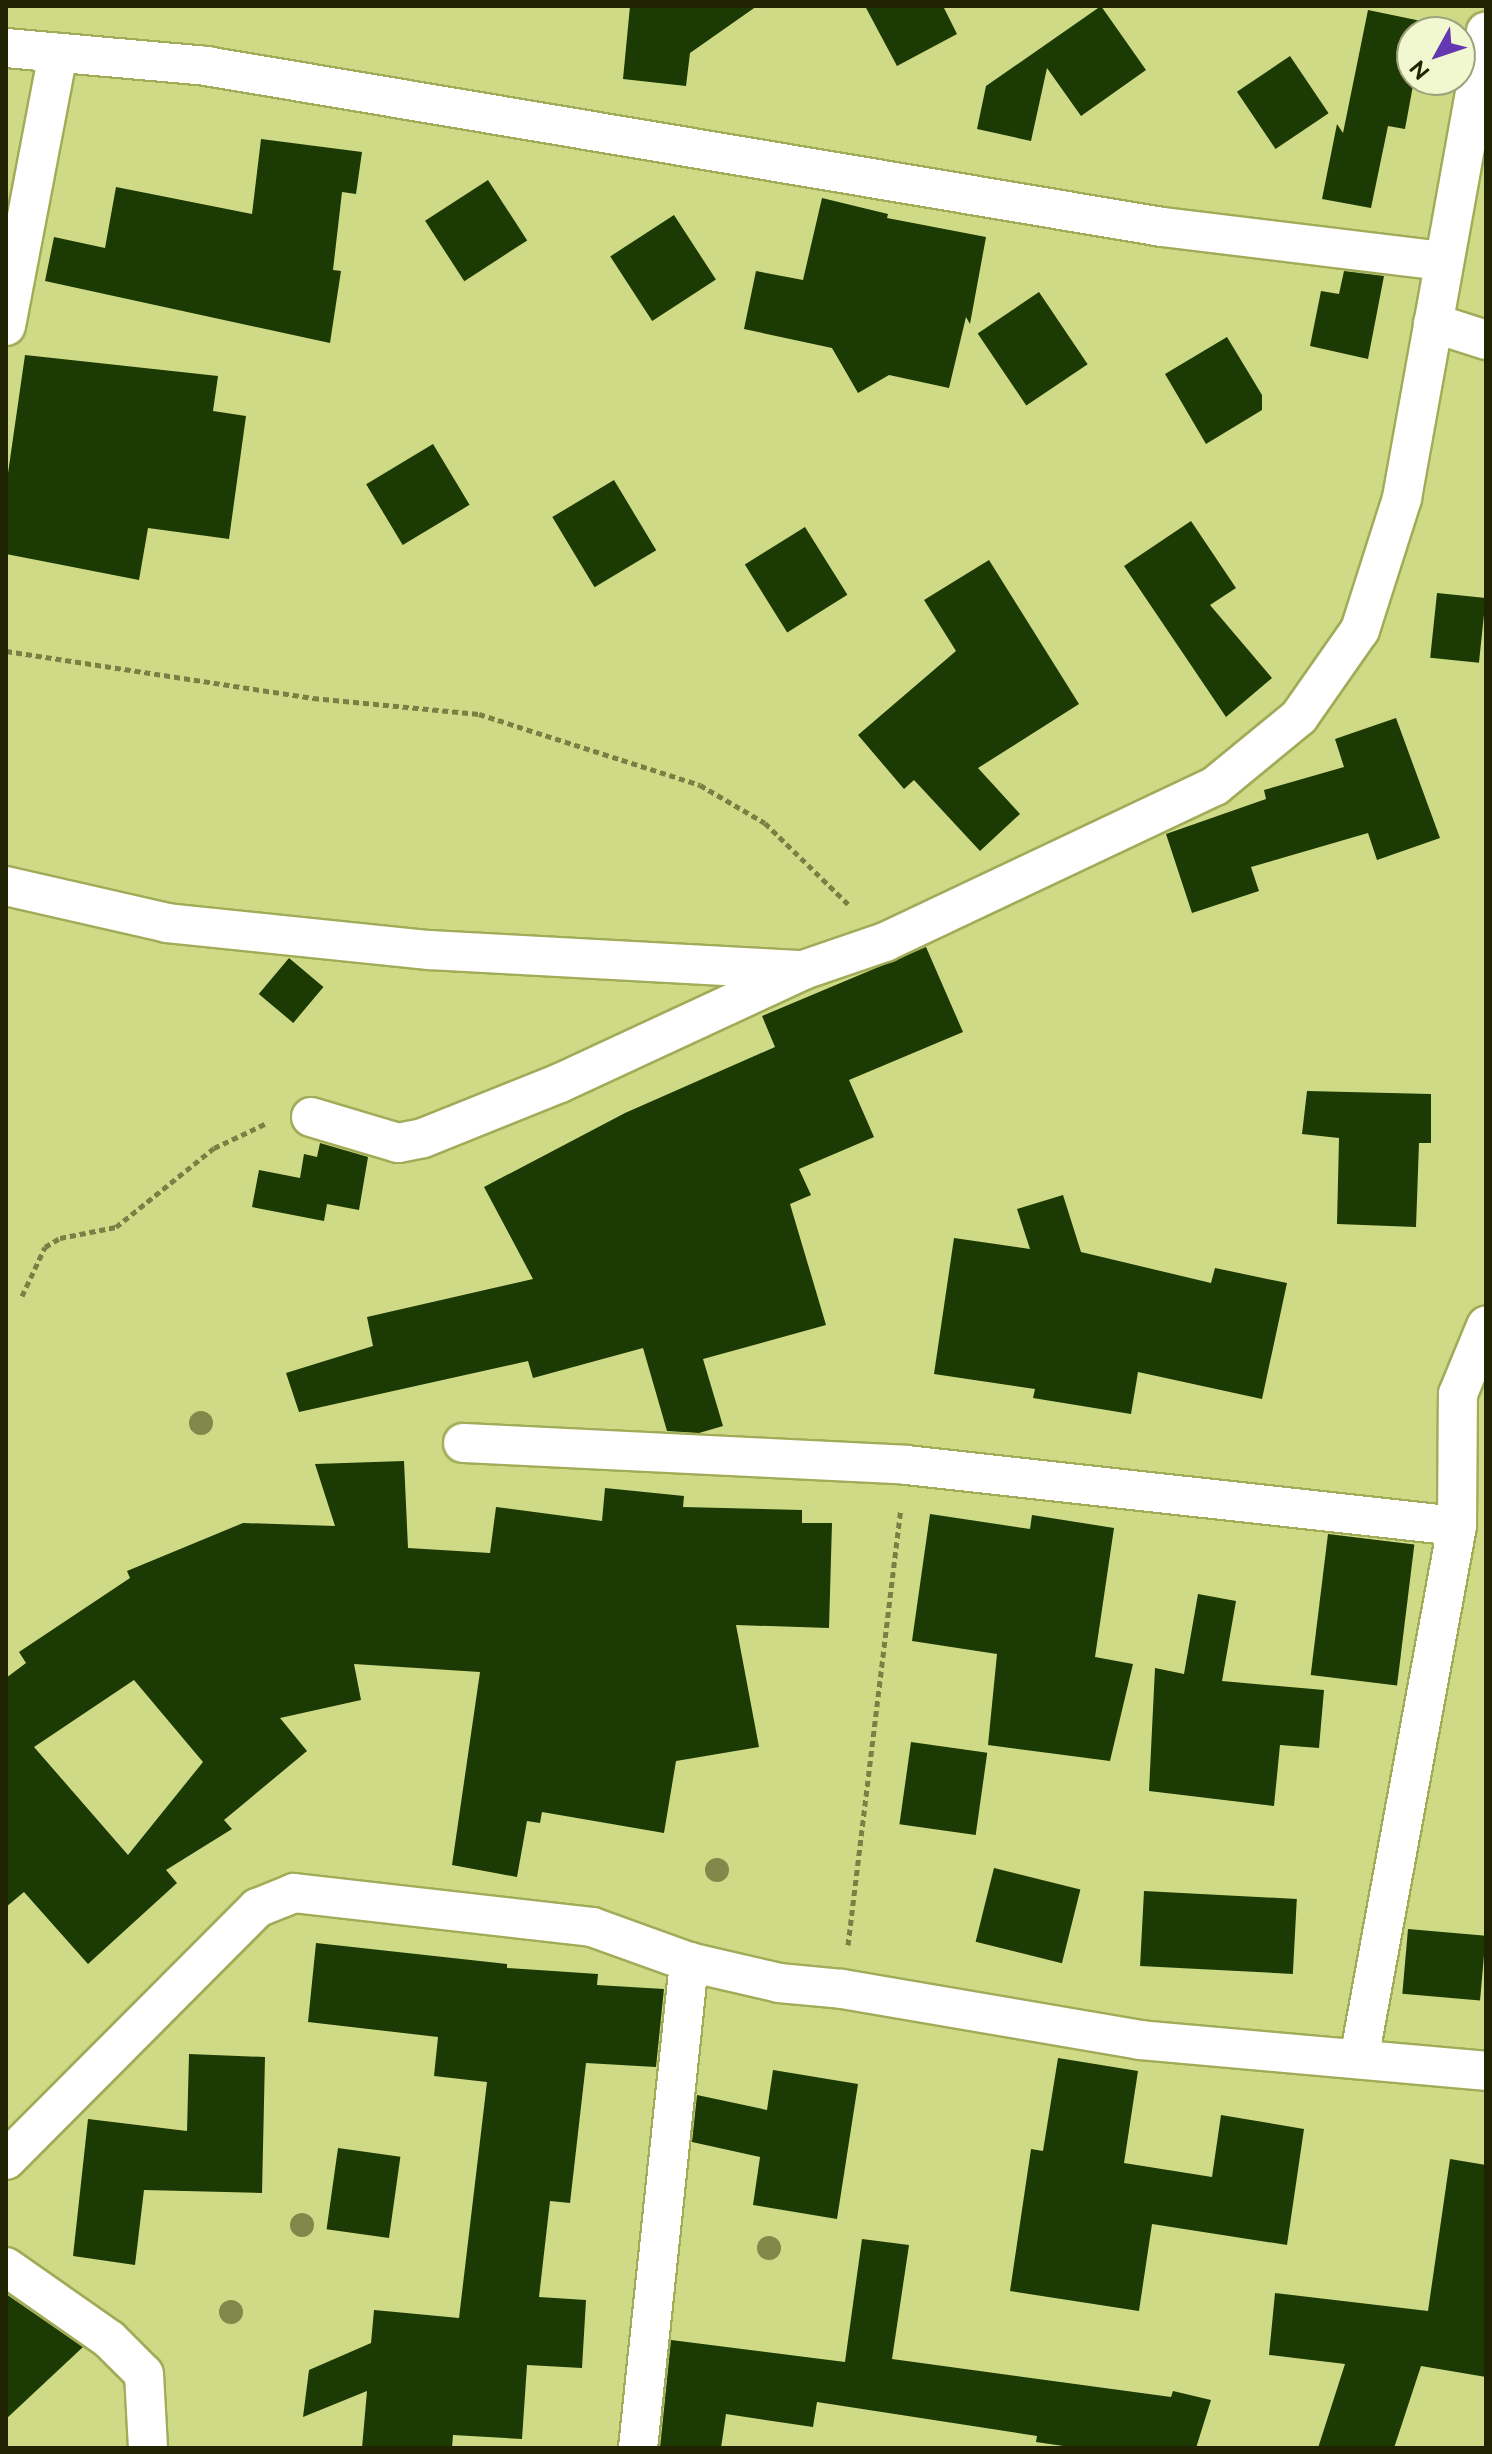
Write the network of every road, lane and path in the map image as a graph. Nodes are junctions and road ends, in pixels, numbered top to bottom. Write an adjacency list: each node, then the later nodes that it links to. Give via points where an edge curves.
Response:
1 (1486, 31): 4 (street)
2 (6, 48): 3 (street)
3 (58, 53): 4 (street, via 206,66 1162,227); 6 (street)
4 (1441, 261): 5 (street)
5 (1433, 323): 7 (street); 10 (street, via 1402,498 1360,630 1299,717 1215,786)
6 (6, 326)
7 (1486, 340)
8 (6, 651): 10 (path, via 313,698 479,714 700,785 765,823)
9 (6, 886): 11 (street, via 167,923 430,950)
10 (885, 942): 11 (street)
11 (803, 970): 12 (street, via 560,1083 423,1138 398,1143 372,1139)
12 (311, 1117): 13 (path, via 254,1125 214,1148 116,1227 60,1238 45,1247)
13 (22, 1296)
14 (1486, 1326): 17 (street, via 1458,1394)
15 (463, 1443): 16 (street)
16 (906, 1465): 17 (street); 19 (path)
17 (1457, 1526): 20 (street)
18 (689, 1962): 19 (street, via 779,1983); 22 (street, via 592,1927 294,1893 257,1908); 25 (street)
19 (842, 1989): 20 (street, via 1140,2040)
20 (1359, 2059): 21 (street)
21 (1486, 2071)
22 (6, 2160)
23 (6, 2267): 24 (street, via 109,2339 144,2374)
24 (148, 2448)
25 (638, 2448)

